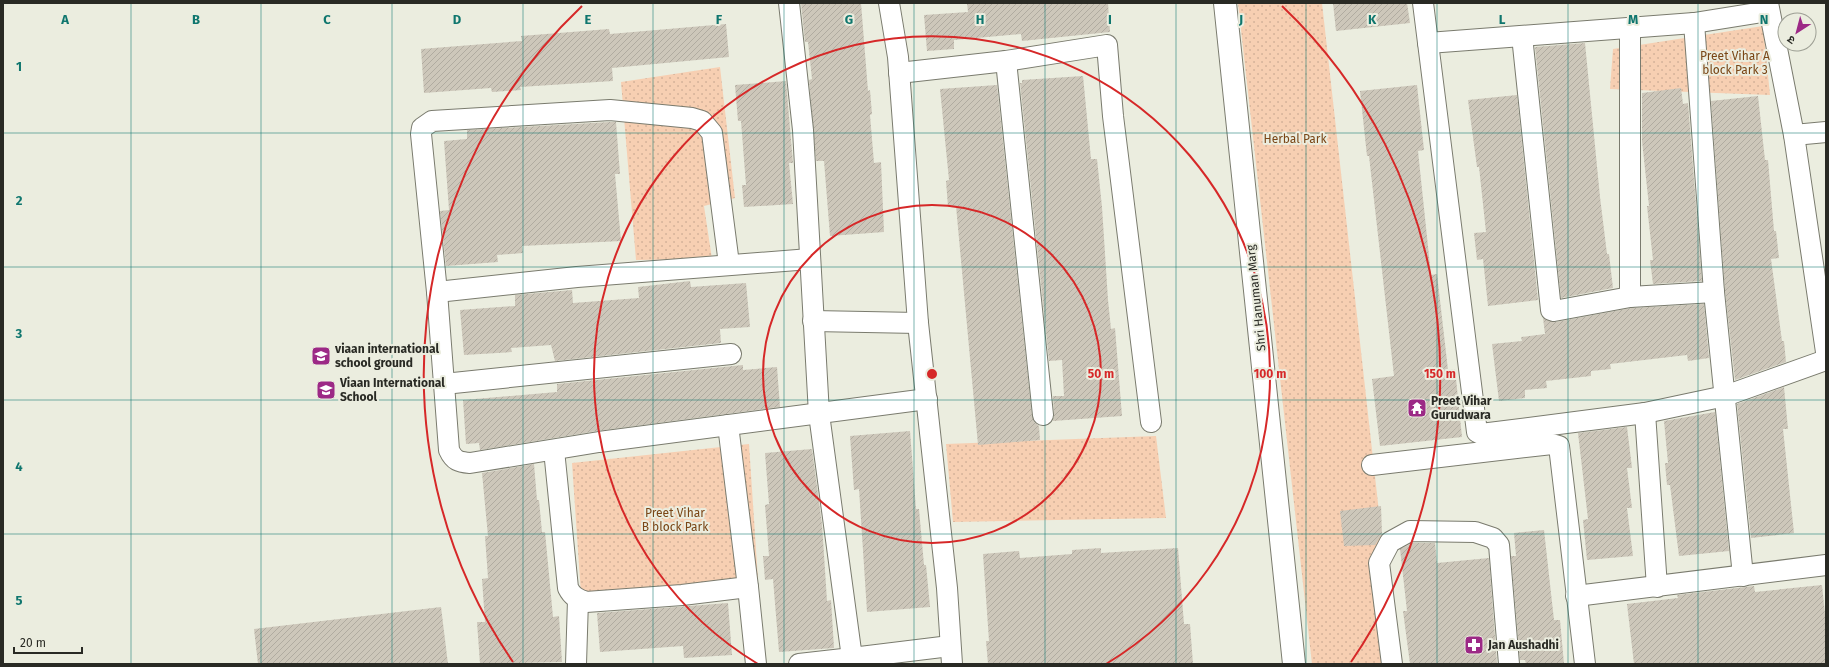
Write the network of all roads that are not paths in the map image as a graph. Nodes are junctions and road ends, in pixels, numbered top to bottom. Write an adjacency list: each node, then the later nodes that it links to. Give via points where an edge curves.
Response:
1 (789, 3): 14 (street, via 803,130)
2 (889, 3): 11 (street)
3 (1225, 3): 45 (street, Shri Hanuman Marg)
4 (1423, 3): 9 (street)
5 (1769, 7): 6 (street); 13 (street)
6 (1694, 23): 7 (street); 17 (street)
7 (1630, 28): 8 (street); 18 (street)
8 (1522, 36): 9 (street); 18 (street, via 1550,308 1554,311)
9 (1428, 43): 27 (street, via 1476,431 1481,434)
10 (1006, 61): 11 (street); 29 (street); 30 (street, via 1108,45 1113,116)
11 (899, 73): 20 (street)
12 (1826, 132): 13 (street)
13 (1794, 135): 21 (street)
14 (810, 259): 15 (street); 19 (street)
15 (729, 264): 16 (street); 16 (street, via 712,133 702,121 610,110 432,121 427,123 421,134)
16 (437, 292): 24 (street)
17 (1714, 292): 18 (street); 25 (street)
18 (1630, 297)
19 (814, 321): 20 (street); 28 (street)
20 (918, 323): 26 (street)
21 (1826, 352)
22 (731, 354): 24 (street)
23 (1826, 360): 25 (street)
24 (444, 384): 32 (street, via 449,450 453,459 470,463)
25 (1725, 396): 27 (street); 35 (street)
26 (927, 399): 28 (street); 40 (street, via 947,588)
27 (1645, 413): 37 (street)
28 (818, 414): 31 (street); 41 (street)
29 (1043, 415)
30 (1152, 422)
31 (728, 426): 32 (street); 36 (street)
32 (554, 450): 39 (street, via 568,588)
33 (1372, 465): 38 (street, via 1552,444 1559,446)
34 (1826, 566): 35 (street)
35 (1743, 576): 37 (street)
36 (748, 587): 39 (street, via 682,595 586,602); 43 (street)
37 (1657, 587): 38 (street)
38 (1576, 596): 48 (street)
39 (578, 600): 42 (street)
40 (951, 655): 41 (street)
41 (852, 658): 44 (street)
42 (576, 664)
43 (756, 664)
44 (799, 664)
45 (1294, 664)
46 (1392, 664): 47 (street, via 1379,563 1390,542 1410,531 1475,532 1493,538 1499,545)
47 (1509, 664)
48 (1584, 664)

